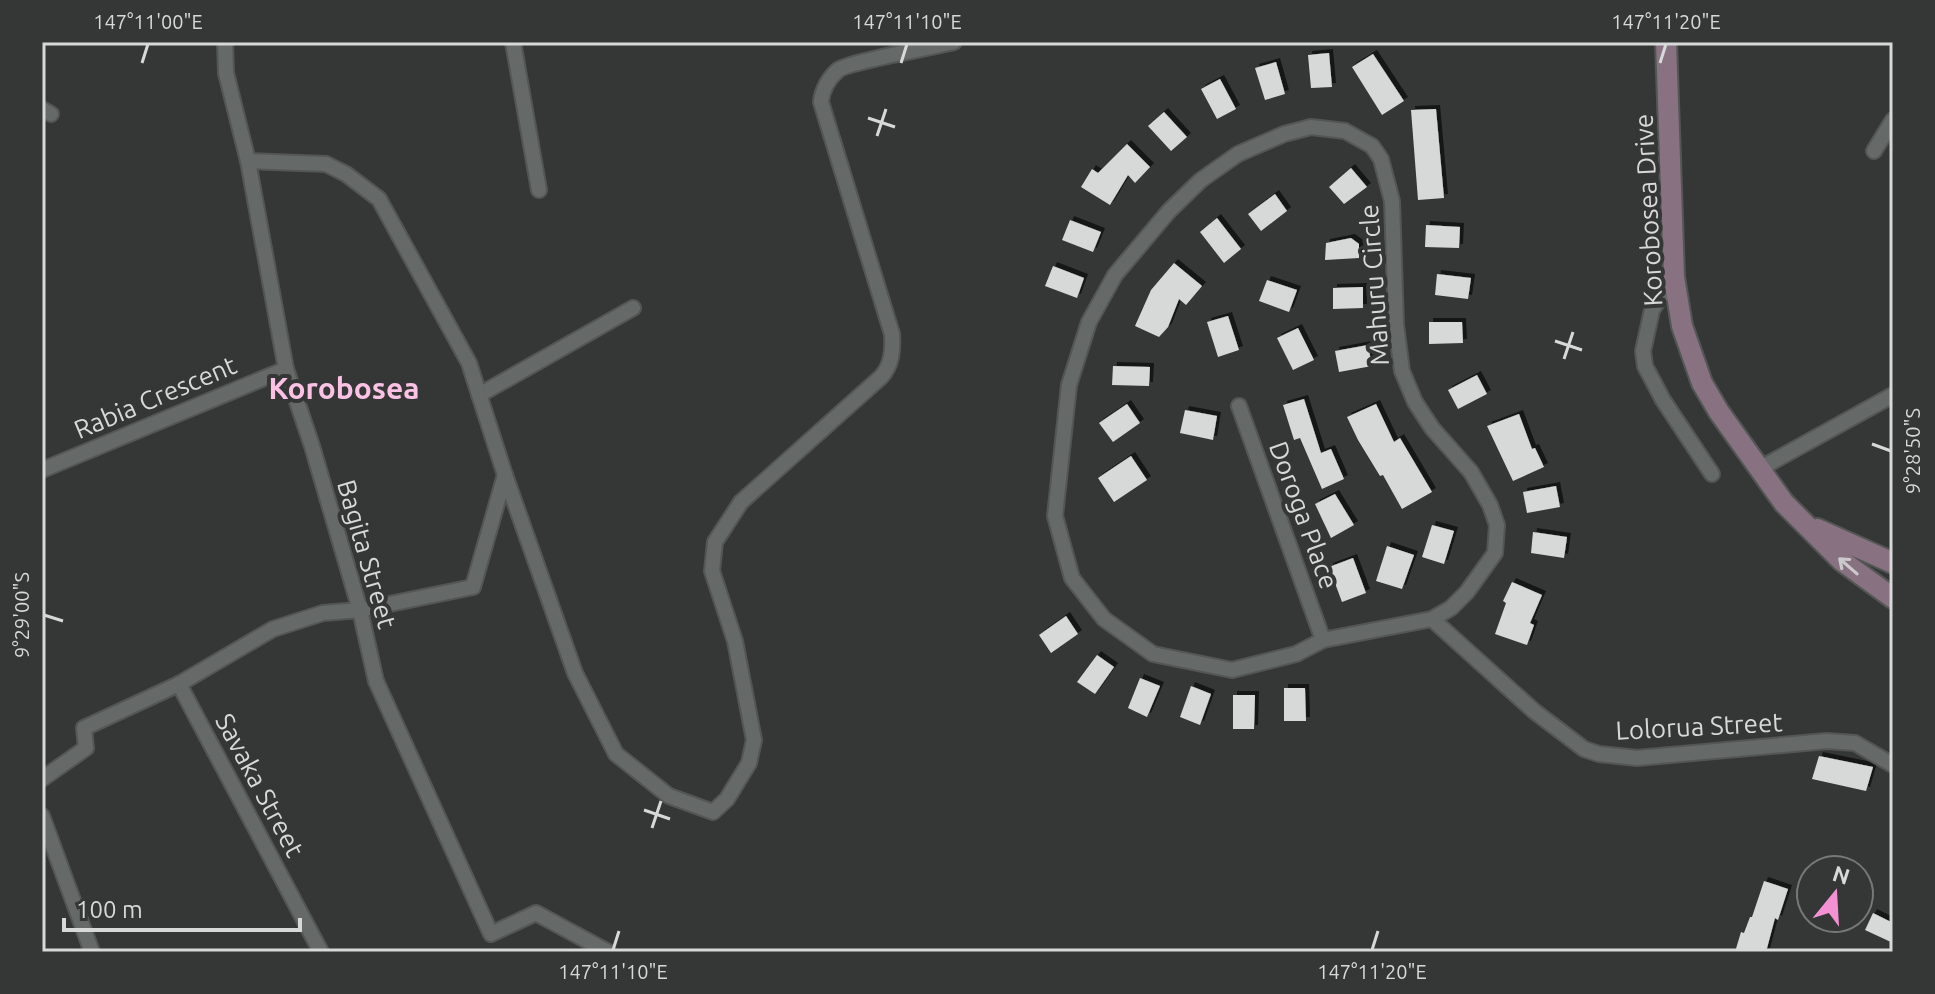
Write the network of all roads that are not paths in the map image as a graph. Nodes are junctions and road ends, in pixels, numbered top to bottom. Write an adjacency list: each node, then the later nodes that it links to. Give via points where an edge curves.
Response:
1 (225, 42): 7 (street, Bagita Street, via 226,73)
2 (513, 42): 8 (street)
3 (954, 42): 18 (street, via 848,65 830,79 821,102 893,349 881,377 741,502 715,542 712,571 735,641 754,740 749,763 713,812 669,796 616,754 575,673)
4 (1666, 42): 9 (main road, Korobosea Drive)
5 (1893, 120): 6 (street)
6 (1874, 151)
7 (248, 161): 11 (street, Bagita Street); 12 (street, via 326,164 379,199 469,363)
8 (539, 190)
9 (1674, 277): 15 (main road, Korobosea Drive, via 1682,326 1702,383); 17 (street, via 1652,310 1645,366)
10 (633, 308): 12 (street)
11 (286, 369): 16 (street, Rabia Crescent); 22 (street, Bagita Street)
12 (479, 395): 18 (street)
13 (1893, 395): 15 (street)
14 (1239, 406): 24 (street, Doroga Place)
15 (1759, 469): 19 (main road, Korobosea Drive, via 1784,503)
16 (42, 470)
17 (1712, 474)
18 (505, 475): 22 (street, via 473,587)
19 (1810, 526): 20 (main road, Korobosea Drive); 21 (main road, Korobosea Drive, one-way to 19, via 1842,561)
20 (1893, 563)
21 (1893, 598)
22 (360, 610): 25 (street, via 323,613 273,629); 31 (street, Bagita Street, via 376,681 491,934 536,913)
23 (1432, 619): 24 (street, Mahuru Circle); 24 (street, Mahuru Circle, via 1451,608 1481,575 1495,553 1497,525 1471,472 1432,428 1402,371 1392,201 1381,159 1372,146 1345,131 1311,127 1238,154 1201,180 1115,275 1089,322 1069,385 1055,516 1072,578 1104,619 1153,654 1232,670 1296,654); 26 (street, Lolorua Street, via 1534,711 1584,749 1599,754 1637,758 1827,741 1855,743)
24 (1323, 640)
25 (179, 684): 27 (street, via 84,728 86,748); 29 (street, Savaka Street)
26 (1893, 765)
27 (42, 779)
28 (42, 816): 30 (street)
29 (316, 950)
30 (92, 952)
31 (608, 952)

